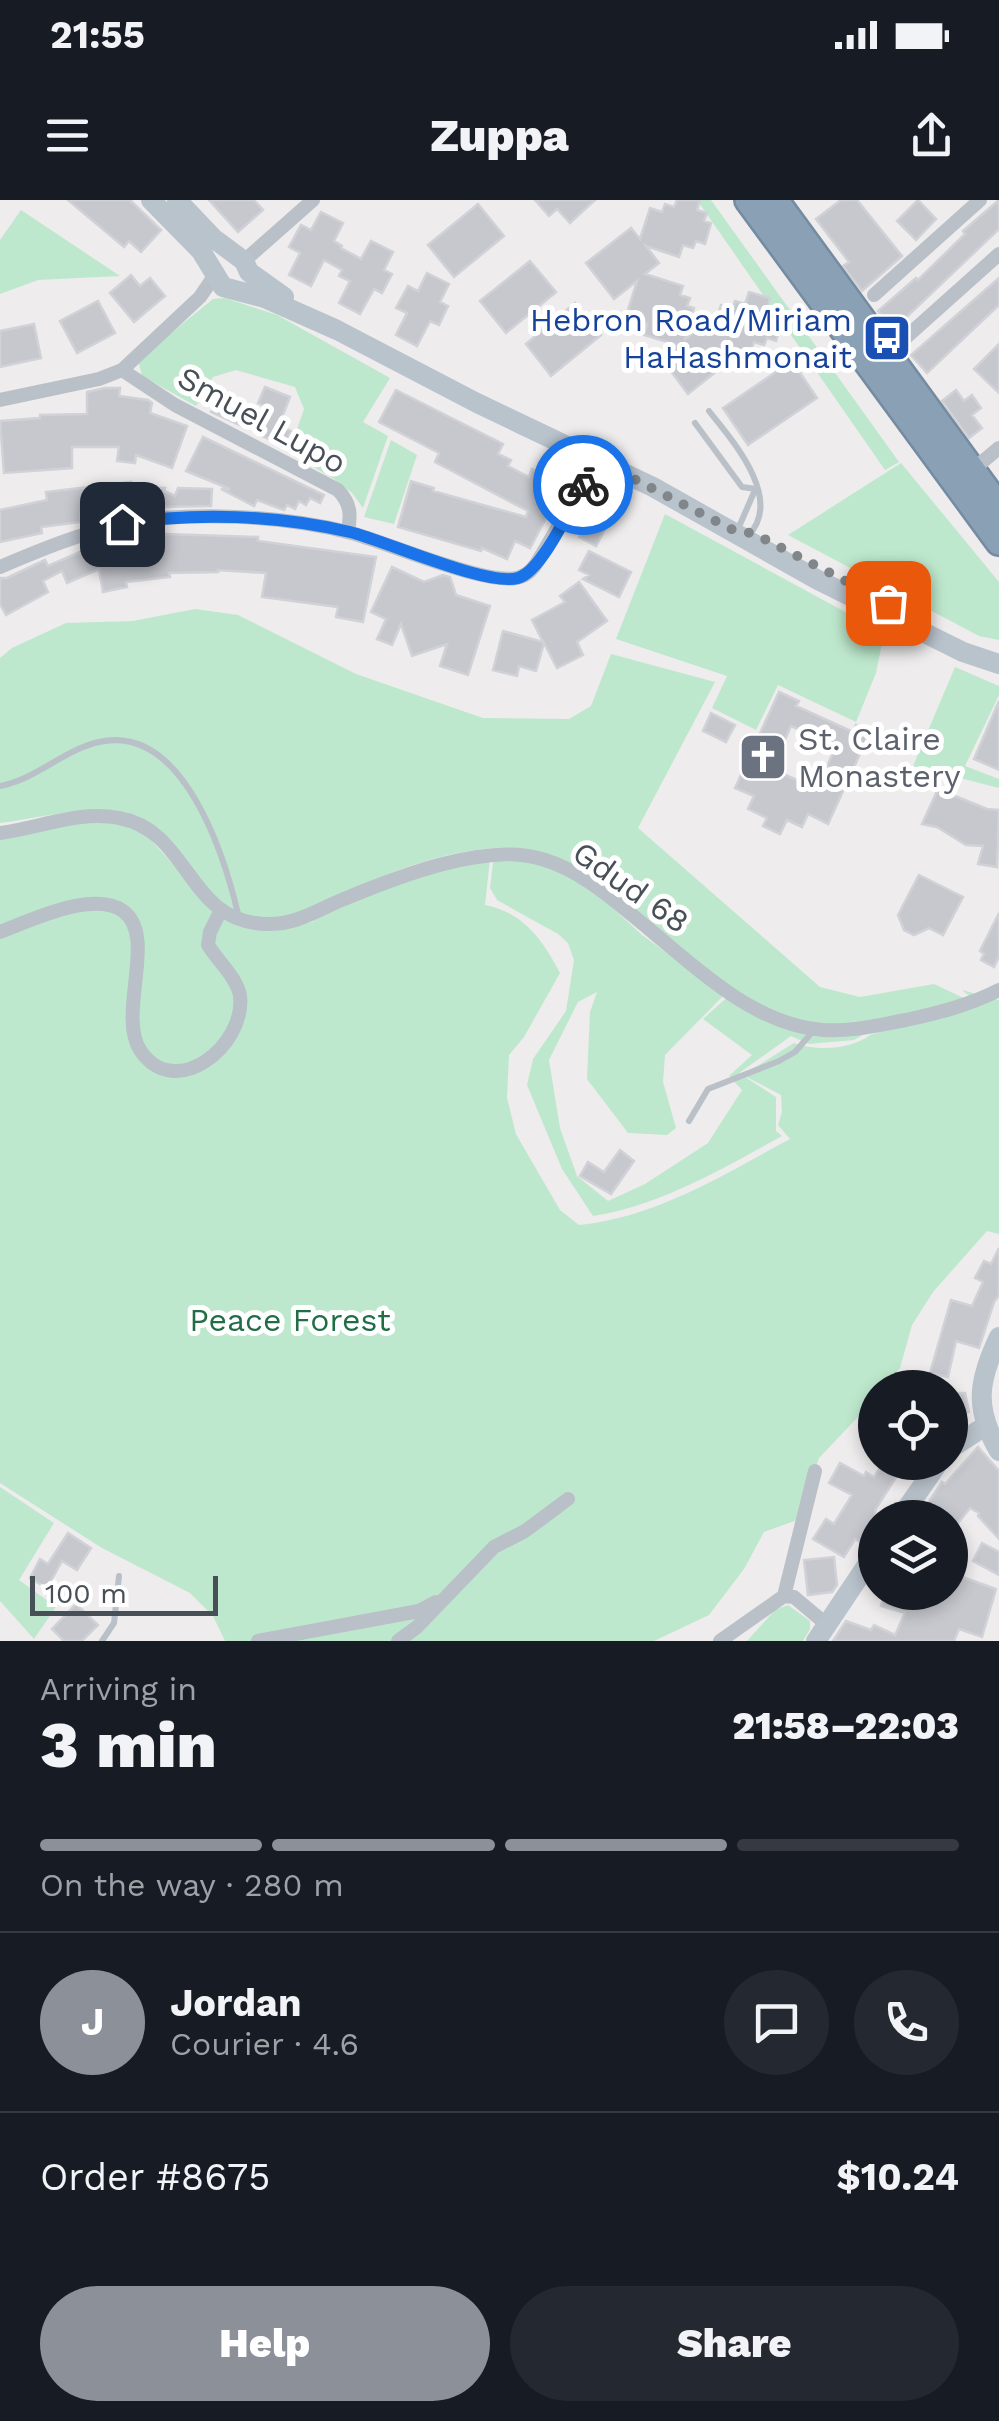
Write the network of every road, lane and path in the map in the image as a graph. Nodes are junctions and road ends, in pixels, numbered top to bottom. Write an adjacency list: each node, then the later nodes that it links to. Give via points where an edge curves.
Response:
1 (151, 200): 8 (street)
2 (176, 200): 8 (street, via 213,238)
3 (313, 200): 8 (street, Smuel Lupo)
4 (748, 200): 17 (highway)
5 (775, 200): 17 (highway)
6 (980, 200): 9 (street)
7 (999, 254): 10 (street)
8 (231, 273): 11 (street, Smuel Lupo); 16 (street)
9 (874, 295)
10 (904, 340)
11 (122, 370): 12 (street, Smuel Lupo); 20 (street, Smuel Lupo, via 338,490 352,512)
12 (0, 400)
13 (709, 411): 18 (lane, via 740,449)
14 (695, 423): 18 (lane, via 742,487)
15 (999, 448): 17 (street)
16 (597, 460): 20 (street, via 542,556 519,578 476,573); 21 (street)
17 (962, 477): 19 (highway); 22 (highway)
18 (756, 489): 21 (lane); 21 (lane, via 762,509)
19 (999, 508)
20 (348, 532): 23 (street, via 238,518 157,518 82,535)
21 (744, 535): 24 (street, via 948,633); 25 (street, via 962,652)
22 (999, 542)
23 (0, 566)
24 (999, 649)
25 (999, 664)
26 (0, 786): 29 (lane, via 32,777 94,743 151,750 184,782 202,814 220,850)
27 (0, 833): 28 (street, Gdud 68, via 84,816 121,818 166,843)
28 (221, 910): 29 (street, Gdud 68); 30 (street, via 208,945 238,986 238,1015 214,1058 192,1070 168,1069 140,1050 132,1014 138,940 126,913 92,902)
29 (239, 920): 32 (street, Gdud 68, via 293,922 365,890 466,860 527,856 585,880 744,1002)
30 (0, 932)
31 (999, 990): 32 (street, Gdud 68, via 936,1014)
32 (815, 1029): 33 (lane, via 779,1061 708,1089)
33 (689, 1121)
34 (999, 1337): 35 (street, via 984,1371)
35 (984, 1426): 36 (street); 37 (street)
36 (968, 1437)
37 (999, 1451)
38 (814, 1471): 42 (street)
39 (568, 1499): 43 (street, via 494,1547)
40 (118, 1576): 45 (lane, via 114,1623)
41 (858, 1578): 44 (street)
42 (784, 1596): 44 (street, via 794,1596); 48 (street)
43 (446, 1597): 46 (street, via 419,1611); 47 (street)
44 (821, 1632)
45 (102, 1641)
46 (258, 1641)
47 (398, 1641)
48 (720, 1641)

